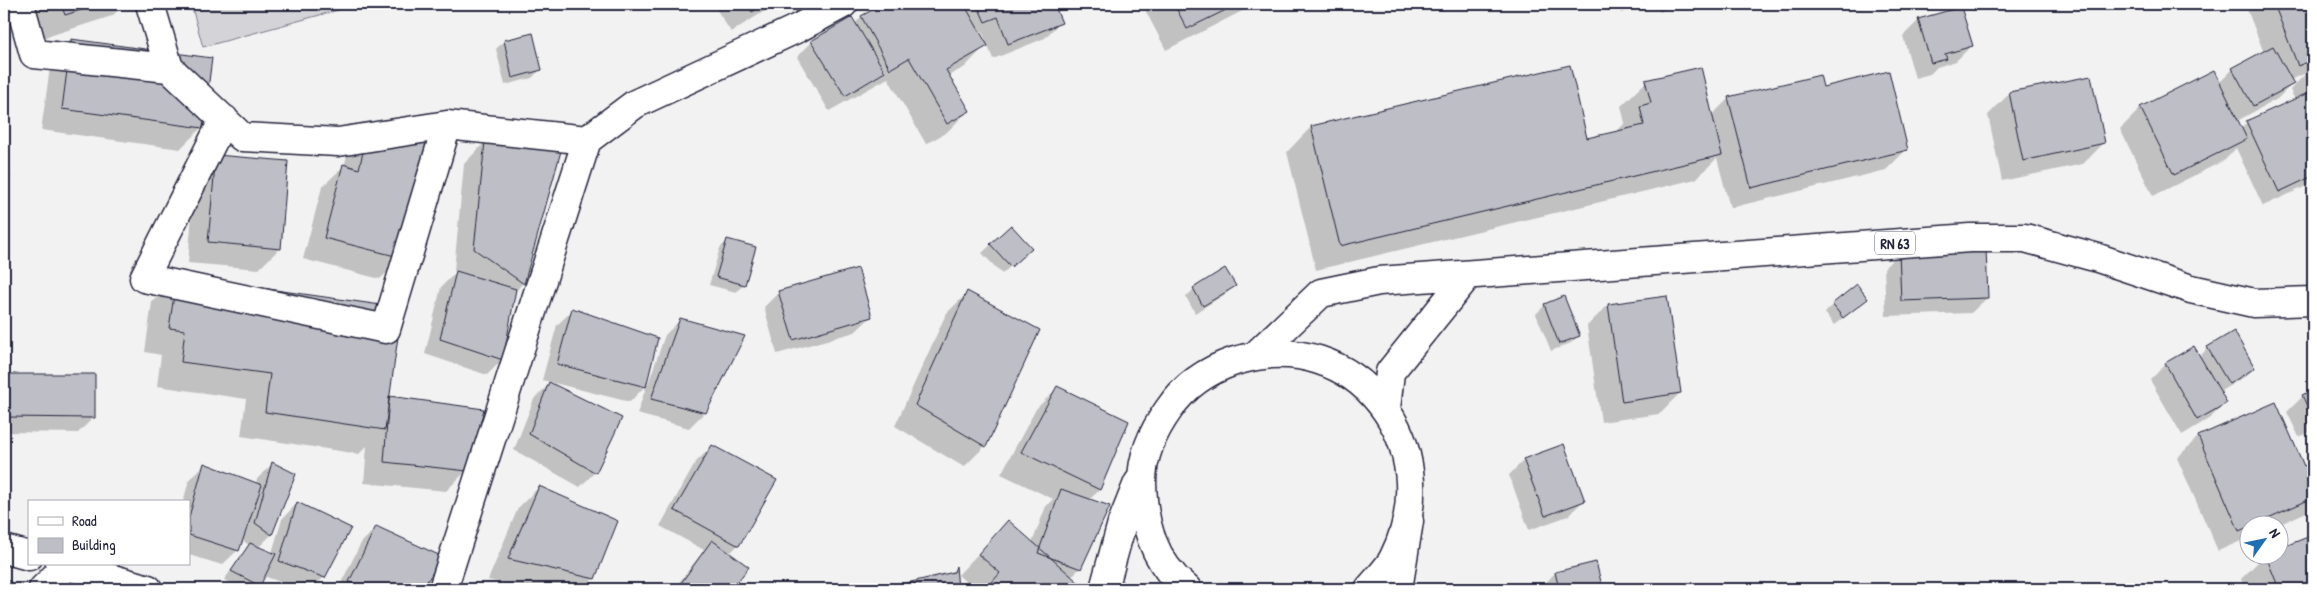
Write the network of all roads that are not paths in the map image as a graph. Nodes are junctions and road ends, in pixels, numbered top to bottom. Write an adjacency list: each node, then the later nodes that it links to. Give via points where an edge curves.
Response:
1 (20, 4): 4 (main road, via 34,54)
2 (150, 4): 4 (main road)
3 (842, 4): 7 (main road, via 635,104)
4 (169, 68): 5 (main road)
5 (224, 119): 6 (main road, via 242,137 338,142); 6 (main road, via 144,278 386,329)
6 (447, 125): 7 (main road)
7 (588, 140): 20 (main road)
8 (1468, 275): 9 (main road, RN 63, via 1970,238 2026,238 2191,289 2254,303); 10 (main road, via 1380,281 1321,293); 11 (main road, via 1390,372)
9 (2313, 301)
10 (1257, 354): 11 (main road, via 1294,354 1329,364 1361,382); 12 (main road, via 1215,368 1179,394 1154,430)
11 (1386, 409): 13 (main road, via 1404,444 1412,482)
12 (1142, 472): 21 (main road, via 1122,523); 22 (main road, via 1142,511 1154,548 1175,580)
13 (1409, 521): 23 (main road, via 1394,558); 24 (main road)
14 (4, 549): 15 (main road)
15 (28, 556)
16 (62, 566): 18 (main road)
17 (67, 566): 19 (main road)
18 (44, 589)
19 (148, 589)
20 (442, 589)
21 (1104, 589)
22 (1187, 589)
23 (1368, 589)
24 (1398, 589)

